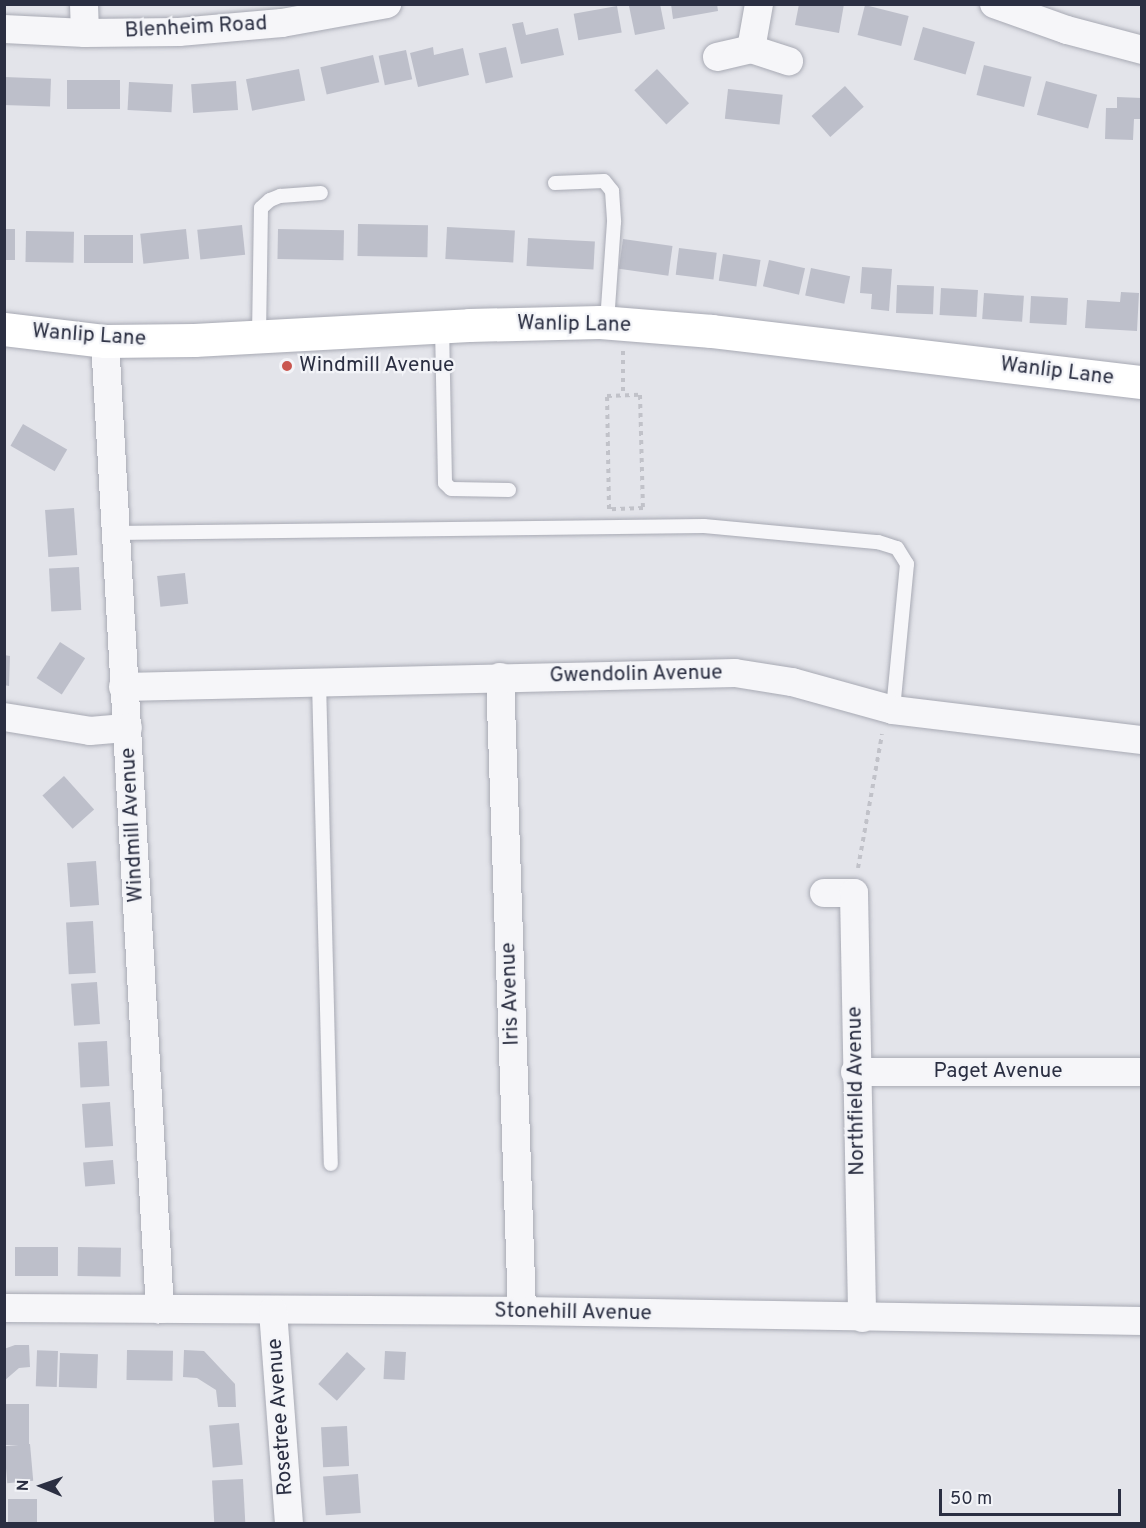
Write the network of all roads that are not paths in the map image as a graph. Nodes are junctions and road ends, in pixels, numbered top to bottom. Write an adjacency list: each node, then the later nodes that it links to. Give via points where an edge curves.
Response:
1 (84, 4): 6 (street)
2 (387, 4): 6 (street, Blenheim Road, via 282,23 179,32)
3 (759, 4): 7 (street)
4 (994, 4): 8 (street, via 1067,30)
5 (4, 29): 6 (street, Blenheim Road)
6 (85, 33)
7 (751, 50): 9 (street); 10 (street)
8 (1142, 50)
9 (717, 57)
10 (789, 61)
11 (555, 183): 13 (lane, via 604,181 612,191)
12 (321, 193): 16 (lane, via 280,196 261,208)
13 (615, 323): 14 (street, Wanlip Lane); 18 (street, Wanlip Lane)
14 (442, 326): 16 (street, Wanlip Lane); 19 (lane, via 445,483 451,489)
15 (4, 329): 17 (street, Wanlip Lane)
16 (259, 335): 17 (street, Wanlip Lane)
17 (105, 341): 20 (street, Windmill Avenue)
18 (1142, 382)
19 (509, 490)
20 (115, 533): 23 (street, Windmill Avenue); 24 (lane, via 704,526 878,542 897,548 907,564)
21 (500, 677): 22 (street, Gwendolin Avenue); 24 (street, Gwendolin Avenue, via 735,673 792,682); 35 (street, Iris Avenue)
22 (319, 681): 23 (street, Gwendolin Avenue); 31 (lane)
23 (123, 687): 26 (street, Windmill Avenue)
24 (890, 709): 27 (street, Gwendolin Avenue)
25 (4, 717): 26 (street, via 90,731)
26 (128, 728): 33 (street, Windmill Avenue)
27 (1142, 740)
28 (824, 893): 29 (street, Northfield Avenue, via 854,893)
29 (855, 1072): 30 (street, Paget Avenue); 36 (street, Northfield Avenue)
30 (1142, 1072)
31 (331, 1164)
32 (4, 1308): 33 (street, Stonehill Avenue)
33 (160, 1310): 34 (street, Stonehill Avenue)
34 (273, 1311): 35 (street, Stonehill Avenue); 38 (street, Rosetree Avenue)
35 (522, 1311): 36 (street, Stonehill Avenue)
36 (862, 1318): 37 (street, Stonehill Avenue)
37 (1142, 1321)
38 (289, 1524)

